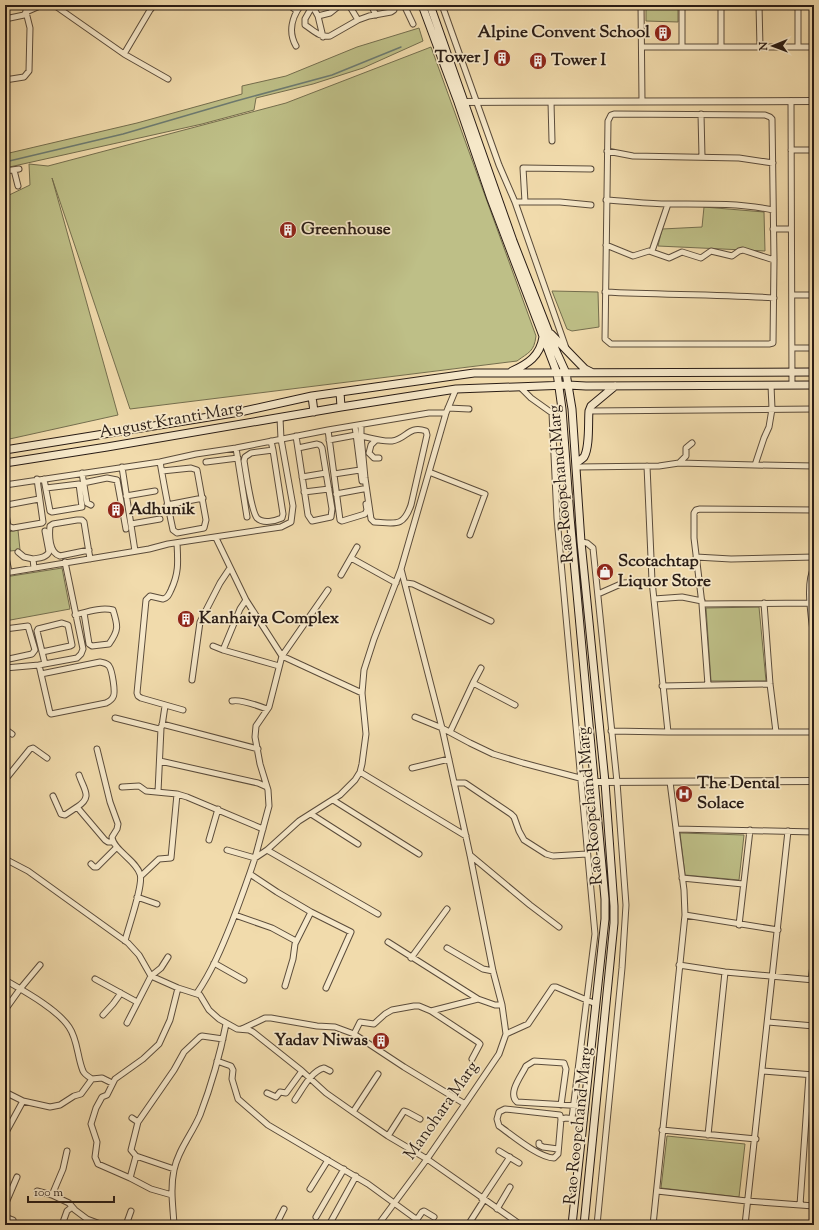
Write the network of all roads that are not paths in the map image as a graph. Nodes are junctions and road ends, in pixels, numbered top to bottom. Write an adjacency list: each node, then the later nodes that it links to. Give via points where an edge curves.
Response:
1 (26, 5): 23 (street)
2 (42, 5): 23 (street)
3 (56, 5): 37 (street)
4 (146, 5): 21 (street)
5 (290, 5): 22 (street)
6 (301, 5): 22 (street)
7 (312, 5): 25 (street); 29 (street, via 305,25)
8 (340, 5): 25 (street, via 330,13)
9 (349, 5): 27 (street)
10 (371, 5): 24 (street)
11 (394, 5): 24 (street, via 391,12)
12 (404, 5): 28 (street)
13 (422, 5): 42 (main road)
14 (430, 5): 42 (main road)
15 (442, 5): 43 (street)
16 (641, 5): 31 (street)
17 (682, 5): 32 (street)
18 (721, 5): 33 (street)
19 (760, 5): 34 (street)
20 (798, 5): 35 (street)
21 (152, 7): 37 (street)
22 (297, 11): 30 (street, via 291,31)
23 (26, 12): 26 (street, via 24,15); 39 (street, via 30,28 28,71 24,77)
24 (376, 15): 27 (street)
25 (318, 16): 29 (street)
26 (5, 19)
27 (358, 20): 29 (street, via 330,36)
28 (413, 24)
29 (323, 37)
30 (296, 46)
31 (642, 47): 32 (street); 45 (street)
32 (682, 47): 33 (street)
33 (721, 47): 34 (street)
34 (760, 47): 35 (street)
35 (798, 47): 36 (street)
36 (814, 47)
37 (124, 54): 38 (street)
38 (168, 79)
39 (5, 80)
40 (791, 101): 41 (street); 45 (street); 48 (street)
41 (814, 101)
42 (461, 102): 43 (street); 71 (main road)
43 (477, 102): 44 (street); 57 (street)
44 (551, 102): 45 (street); 47 (street)
45 (642, 102)
46 (701, 114): 50 (street, via 611,115 608,121); 51 (street); 52 (street, via 770,117)
47 (552, 141)
48 (791, 150): 49 (street); 63 (street)
49 (814, 150)
50 (607, 151): 51 (street, via 637,157); 56 (street)
51 (702, 157): 52 (street, via 739,158)
52 (773, 163): 61 (street)
53 (591, 169): 58 (street, via 523,168)
54 (5, 171): 55 (street, via 17,169)
55 (18, 186)
56 (606, 200): 59 (street); 64 (street)
57 (515, 202): 58 (street); 74 (street)
58 (525, 202): 60 (street)
59 (668, 204): 61 (street, via 706,203); 65 (street)
60 (591, 205)
61 (773, 210): 62 (street)
62 (773, 229): 63 (street); 66 (street)
63 (791, 229): 68 (street)
64 (606, 245): 65 (street, via 633,256); 67 (street)
65 (652, 251): 66 (street, via 669,258 682,252 701,258 711,251 732,256 743,250)
66 (774, 260): 70 (street)
67 (605, 292): 70 (street); 70 (street, via 605,339 611,344 771,344)
68 (792, 295): 69 (street); 72 (street)
69 (814, 295)
70 (774, 298)
71 (546, 334): 74 (main road); 75 (main road, via 535,356 525,365); 79 (main road, Rao Roopchand Marg); 80 (main road, Rao Roopchand Marg)
72 (792, 348): 73 (street); 77 (street)
73 (814, 348)
74 (567, 350): 76 (main road, via 585,369)
75 (510, 372): 79 (main road, August Kranti Marg); 89 (main road, August Kranti Marg, via 461,374)
76 (593, 372): 77 (main road, August Kranti Marg); 80 (main road, August Kranti Marg)
77 (792, 372): 78 (main road, August Kranti Marg); 83 (street)
78 (814, 372)
79 (557, 373): 80 (main road, August Kranti Marg); 85 (main road, Rao Roopchand Marg)
80 (566, 373): 82 (main road, Rao Roopchand Marg)
81 (771, 384): 83 (main road, August Kranti Marg); 86 (main road, August Kranti Marg); 93 (street)
82 (568, 385): 85 (main road, August Kranti Marg); 86 (main road, August Kranti Marg); 120 (main road, Rao Roopchand Marg)
83 (792, 385): 84 (main road, August Kranti Marg)
84 (814, 385)
85 (559, 386): 87 (main road, August Kranti Marg); 233 (main road, Rao Roopchand Marg)
86 (615, 386): 96 (main road, via 594,403)
87 (520, 387): 88 (main road, August Kranti Marg); 230 (street, via 552,412 557,518)
88 (456, 389): 91 (main road, August Kranti Marg); 95 (street)
89 (340, 392): 90 (main road, August Kranti Marg); 91 (main road)
90 (312, 396): 97 (main road); 100 (main road, August Kranti Marg, via 240,412)
91 (341, 407): 97 (main road, August Kranti Marg)
92 (469, 409): 95 (street)
93 (772, 409): 94 (street); 96 (street); 121 (street, via 769,427)
94 (814, 409)
95 (447, 410): 99 (street); 127 (street)
96 (589, 411): 120 (main road, via 587,446 583,458)
97 (314, 412): 98 (main road, August Kranti Marg)
98 (280, 418): 104 (street); 107 (main road, August Kranti Marg)
99 (358, 426): 101 (street); 102 (street)
100 (136, 428): 107 (main road); 112 (main road, August Kranti Marg)
101 (328, 430): 103 (street); 105 (street)
102 (359, 435): 105 (street); 106 (street); 106 (street, via 371,519 374,522 397,523 407,516 411,505 426,431 410,430 402,438 392,441); 125 (street)
103 (296, 436): 104 (street); 111 (street)
104 (281, 439): 108 (street); 154 (street, via 292,506 291,522 281,527)
105 (329, 440): 130 (street)
106 (376, 440): 115 (street, via 371,445 369,453 374,458)
107 (138, 442): 118 (main road, August Kranti Marg)
108 (271, 442): 110 (street); 113 (street)
109 (692, 443): 119 (street, via 686,448 686,456)
110 (236, 448): 114 (street); 116 (street)
111 (298, 448): 129 (street, via 320,445); 131 (street)
112 (5, 450)
113 (273, 450): 113 (street, via 251,453 244,461 254,510 257,518 263,521 278,520 283,514)
114 (238, 458): 117 (street); 148 (street)
115 (379, 458)
116 (160, 462): 124 (street); 126 (street)
117 (206, 462)
118 (5, 463)
119 (679, 463): 121 (street); 122 (street)
120 (576, 465): 122 (street); 155 (main road, Rao Roopchand Marg)
121 (755, 465): 123 (street)
122 (646, 466): 174 (street)
123 (814, 466)
124 (122, 467): 128 (street); 142 (street)
125 (360, 470): 130 (street); 138 (street)
126 (162, 471): 143 (street, via 196,469); 146 (street)
127 (429, 472): 153 (street, via 485,494); 171 (street)
128 (82, 473): 132 (street); 134 (street)
129 (326, 473): 131 (street); 137 (street)
130 (334, 474): 141 (street)
131 (302, 477): 140 (street)
132 (44, 478): 133 (street); 136 (street)
133 (37, 480): 135 (street); 144 (street)
134 (84, 483): 145 (street, via 87,503); 151 (street, via 107,478 117,480)
135 (5, 485)
136 (46, 488): 136 (street, via 50,511 82,507 79,484)
137 (329, 489): 140 (street); 140 (street, via 331,517 312,521 308,515)
138 (363, 489): 141 (street); 141 (street, via 367,510 365,514 342,521)
139 (154, 491): 142 (street)
140 (304, 492)
141 (336, 494)
142 (126, 496): 150 (street)
143 (203, 498): 146 (street); 146 (street, via 206,520 204,528 175,532)
144 (39, 499): 144 (street, via 42,523 13,528 8,526 5,508 7,505)
145 (91, 505)
146 (167, 505)
147 (814, 510): 162 (street, via 696,510 693,520)
148 (248, 517)
149 (160, 519): 150 (street)
150 (131, 524): 159 (street)
151 (126, 529)
152 (45, 531): 166 (street, via 48,555)
153 (470, 535)
154 (216, 538): 156 (street); 169 (street)
155 (581, 542): 178 (street, via 593,548); 234 (main road, Rao Roopchand Marg)
156 (177, 543): 159 (street); 208 (street, via 178,573 167,597 163,599 150,596 146,600 137,690 141,698)
157 (358, 547): 165 (street)
158 (89, 550): 158 (street, via 82,520 50,526 53,552 56,555); 164 (street)
159 (135, 551): 164 (street)
160 (5, 552): 172 (street)
161 (18, 552): 166 (street)
162 (696, 556): 163 (street, via 731,559); 181 (street)
163 (814, 557)
164 (90, 558): 167 (street)
165 (351, 558): 173 (street); 175 (street)
166 (33, 559): 168 (street)
167 (65, 562): 168 (street); 185 (street)
168 (34, 568): 172 (street)
169 (230, 568): 180 (street); 200 (street, via 200,622)
170 (814, 568): 183 (street, via 810,583)
171 (401, 569): 175 (street); 176 (street, Manohara Marg)
172 (7, 573)
173 (341, 575)
174 (652, 581): 178 (street, via 623,583); 179 (street)
175 (396, 583): 205 (street, via 364,670)
176 (406, 583): 186 (street); 215 (street, Manohara Marg)
177 (328, 590): 193 (street)
178 (598, 594): 216 (street)
179 (654, 599): 181 (street, via 682,597); 203 (street)
180 (246, 600): 190 (street, via 240,608); 193 (street)
181 (702, 602): 182 (street); 204 (street)
182 (764, 603): 183 (street); 202 (street)
183 (812, 605): 188 (street)
184 (84, 613): 184 (street, via 90,644 109,644 117,632 113,610); 185 (street)
185 (75, 615): 194 (street, via 83,649 81,654 77,658)
186 (491, 621)
187 (5, 629): 192 (street, via 28,626 34,650 32,654 9,659)
188 (814, 639)
189 (212, 646): 190 (street)
190 (223, 650): 195 (street)
191 (42, 652): 191 (street, via 38,629 68,624 72,645); 194 (street)
192 (5, 656)
193 (282, 656): 195 (street); 205 (street)
194 (44, 664): 196 (street); 198 (street); 199 (street)
195 (279, 666): 209 (street)
196 (5, 668)
197 (481, 668): 201 (street)
198 (52, 672): 199 (street); 199 (street, via 106,663 111,670 113,698 106,703 51,714)
199 (41, 674)
200 (192, 680)
201 (472, 683): 207 (street); 217 (street)
202 (770, 684): 204 (street); 219 (street)
203 (662, 686): 204 (street); 218 (street)
204 (708, 686)
205 (362, 693): 228 (street, via 366,734)
206 (232, 701): 209 (street, via 237,700)
207 (515, 705)
208 (165, 706): 210 (street); 213 (street)
209 (267, 709): 223 (street, via 256,726)
210 (183, 710)
211 (415, 717): 215 (street)
212 (115, 718): 213 (street, via 156,729)
213 (161, 726): 223 (street); 226 (street)
214 (5, 728): 221 (street)
215 (442, 728): 217 (street); 225 (street, Manohara Marg)
216 (611, 731): 218 (street); 235 (street)
217 (450, 732): 230 (street, via 493,754)
218 (668, 732): 219 (street)
219 (776, 732): 220 (street)
220 (814, 732)
221 (12, 734)
222 (98, 749): 254 (street, via 110,802 118,824 112,837)
223 (258, 749): 239 (street)
224 (47, 758): 231 (street, via 35,749 30,749)
225 (449, 759): 227 (street); 237 (street, Manohara Marg)
226 (160, 761): 239 (street); 240 (street)
227 (412, 768)
228 (360, 772): 243 (street, via 347,789); 252 (street)
229 (79, 775): 244 (street, via 86,799)
230 (582, 779): 233 (street); 260 (street)
231 (5, 780)
232 (814, 781): 236 (street)
233 (595, 782): 234 (street); 306 (main road, Rao Roopchand Marg, via 605,899)
234 (605, 782): 235 (street); 396 (main road, Rao Roopchand Marg, via 614,923)
235 (617, 782): 236 (street); 397 (street, via 626,919)
236 (670, 782): 248 (street)
237 (454, 783): 252 (street, Manohara Marg); 260 (street, via 465,783 511,814 524,840 546,854)
238 (122, 787): 240 (street, via 139,786 146,791)
239 (267, 787): 247 (street, via 269,806)
240 (158, 792): 241 (street)
241 (178, 794): 245 (street); 266 (street, via 171,858 159,859)
242 (53, 796): 244 (street, via 61,814 64,815)
243 (333, 800): 246 (street); 259 (street)
244 (77, 807): 254 (street, via 108,842)
245 (218, 809): 247 (street); 253 (street)
246 (311, 814): 255 (street); 258 (street, via 292,826)
247 (263, 829): 262 (street)
248 (676, 829): 249 (street); 267 (street)
249 (750, 830): 250 (street); 268 (street)
250 (788, 831): 251 (street); 278 (street)
251 (814, 832)
252 (466, 836): 261 (street, Manohara Marg)
253 (209, 840)
254 (113, 842): 256 (street)
255 (358, 844)
256 (117, 847): 264 (street, via 97,868); 266 (street, via 134,864)
257 (227, 850): 262 (street)
258 (266, 850): 262 (street); 273 (street)
259 (419, 854)
260 (587, 854): 304 (street, via 595,934)
261 (470, 855): 277 (street); 289 (street, Manohara Marg)
262 (255, 858): 265 (street)
263 (5, 859): 279 (street, via 28,871)
264 (91, 864)
265 (250, 874): 272 (street); 274 (street)
266 (141, 876): 269 (street)
267 (682, 878): 268 (street); 275 (street)
268 (743, 884): 276 (street)
269 (137, 897): 270 (street); 279 (street)
270 (158, 904)
271 (447, 909): 284 (street)
272 (311, 912): 280 (street); 299 (street, via 351,932)
273 (378, 914)
274 (235, 915): 280 (street, via 272,928); 286 (street)
275 (685, 915): 276 (street); 288 (street)
276 (739, 925): 278 (street)
277 (559, 927)
278 (778, 930): 292 (street)
279 (124, 941): 291 (street, via 140,955)
280 (296, 941): 297 (street)
281 (388, 942): 284 (street)
282 (447, 948): 289 (street, via 483,969)
283 (168, 957): 291 (street)
284 (412, 958): 303 (street)
285 (814, 958): 296 (street)
286 (214, 963): 295 (street); 302 (street)
287 (40, 965): 300 (street)
288 (679, 965): 290 (street); 344 (street)
289 (493, 971): 307 (street, Manohara Marg)
290 (725, 972): 292 (street); 346 (street)
291 (152, 976): 298 (street); 305 (street)
292 (773, 976): 296 (street); 311 (street)
293 (5, 980): 300 (street)
294 (95, 980): 301 (street)
295 (244, 980)
296 (812, 980)
297 (285, 986)
298 (178, 988): 302 (street); 328 (street, via 170,1020 159,1044)
299 (326, 988)
300 (20, 989): 308 (street); 326 (street, via 56,1014 69,1027 76,1041 83,1072)
301 (121, 993): 305 (street); 310 (street)
302 (197, 993): 313 (street, via 213,1015)
303 (478, 999): 307 (street); 309 (street)
304 (586, 1000): 306 (street); 317 (street, via 553,987 528,1024); 335 (street)
305 (137, 1002): 312 (street)
306 (596, 1004): 336 (main road, Rao Roopchand Marg)
307 (502, 1005): 317 (street, Manohara Marg)
308 (5, 1010)
309 (432, 1011): 316 (street, via 414,1006 392,1010 374,1024 360,1022); 319 (street, via 480,1044)
310 (103, 1015)
311 (768, 1022): 314 (street); 323 (street)
312 (127, 1023)
313 (226, 1024): 315 (street); 318 (street)
314 (814, 1026)
315 (240, 1030): 316 (street, via 271,1018 335,1027); 321 (street, via 253,1032)
316 (354, 1034): 333 (street)
317 (506, 1034): 333 (street, Manohara Marg, via 499,1054)
318 (223, 1039): 320 (street); 343 (street, via 202,1036 184,1052)
319 (472, 1059)
320 (217, 1061): 355 (street, via 231,1066 238,1099 268,1125); 358 (street, via 200,1116)
321 (302, 1071): 327 (street); 330 (street, via 286,1093 280,1092 276,1097)
322 (330, 1071): 327 (street, via 324,1068)
323 (763, 1071): 325 (street); 348 (street)
324 (378, 1074): 337 (street)
325 (812, 1075): 373 (street)
326 (92, 1079): 328 (street, via 102,1078); 332 (street, via 81,1094 60,1105 50,1107)
327 (310, 1079): 331 (street); 337 (street)
328 (112, 1083): 362 (street, via 107,1095 102,1097 96,1108 91,1124 96,1142 95,1157 98,1164)
329 (5, 1092): 332 (street)
330 (267, 1093)
331 (295, 1100)
332 (23, 1101): 345 (street)
333 (465, 1104): 356 (street, Manohara Marg)
334 (561, 1105): 334 (street, via 566,1069 564,1063 534,1061 526,1066 513,1091 514,1099 517,1102); 335 (street)
335 (573, 1105): 336 (street); 339 (street)
336 (585, 1106): 342 (main road, Rao Roopchand Marg)
337 (353, 1112): 347 (street)
338 (132, 1118): 343 (street)
339 (572, 1118): 341 (street); 342 (street)
340 (420, 1119): 347 (street, via 404,1111)
341 (561, 1119): 350 (street); 350 (street, via 560,1115 505,1109 499,1112 497,1119 499,1126 540,1153 554,1158 558,1154)
342 (584, 1120): 395 (main road, Rao Roopchand Marg)
343 (138, 1122): 353 (street, via 131,1150)
344 (662, 1130): 346 (street); 366 (street)
345 (5, 1134)
346 (708, 1135): 348 (street)
347 (388, 1136): 356 (street)
348 (756, 1139): 370 (street)
349 (539, 1142): 350 (street, via 540,1146)
350 (558, 1149)
351 (67, 1151): 367 (street, via 63,1169)
352 (499, 1151): 354 (street)
353 (136, 1156): 358 (street); 362 (street)
354 (510, 1157): 357 (street); 369 (street)
355 (328, 1160): 359 (street); 364 (street)
356 (427, 1160): 369 (street); 371 (street, Manohara Marg)
357 (519, 1163)
358 (174, 1169): 368 (street)
359 (344, 1169): 360 (street); 380 (street)
360 (356, 1176): 371 (street); 390 (street)
361 (17, 1178): 372 (street)
362 (130, 1178): 368 (street, via 151,1189)
363 (510, 1187): 377 (street)
364 (310, 1189)
365 (37, 1190): 367 (street)
366 (657, 1191): 370 (street); 398 (street)
367 (52, 1195): 375 (street)
368 (172, 1195): 384 (street)
369 (483, 1200): 377 (street); 393 (street)
370 (747, 1201): 373 (street); 399 (street)
371 (394, 1203): 382 (street); 391 (street, Manohara Marg)
372 (5, 1205)
373 (800, 1205): 374 (street)
374 (814, 1206)
375 (72, 1207): 385 (street, via 66,1211); 386 (street, via 87,1219)
376 (284, 1209): 389 (street)
377 (497, 1209): 394 (street)
378 (131, 1211): 387 (street)
379 (5, 1217): 383 (street)
380 (316, 1217)
381 (434, 1217): 382 (street, via 424,1211)
382 (416, 1219): 392 (street)
383 (13, 1220)
384 (174, 1224): 388 (street)
385 (62, 1225)
386 (103, 1225)
387 (126, 1225)
388 (195, 1225)
389 (276, 1225)
390 (329, 1225)
391 (378, 1225)
392 (413, 1225)
393 (468, 1225)
394 (521, 1225)
395 (572, 1225)
396 (584, 1225)
397 (597, 1225)
398 (653, 1225)
399 (746, 1225)

